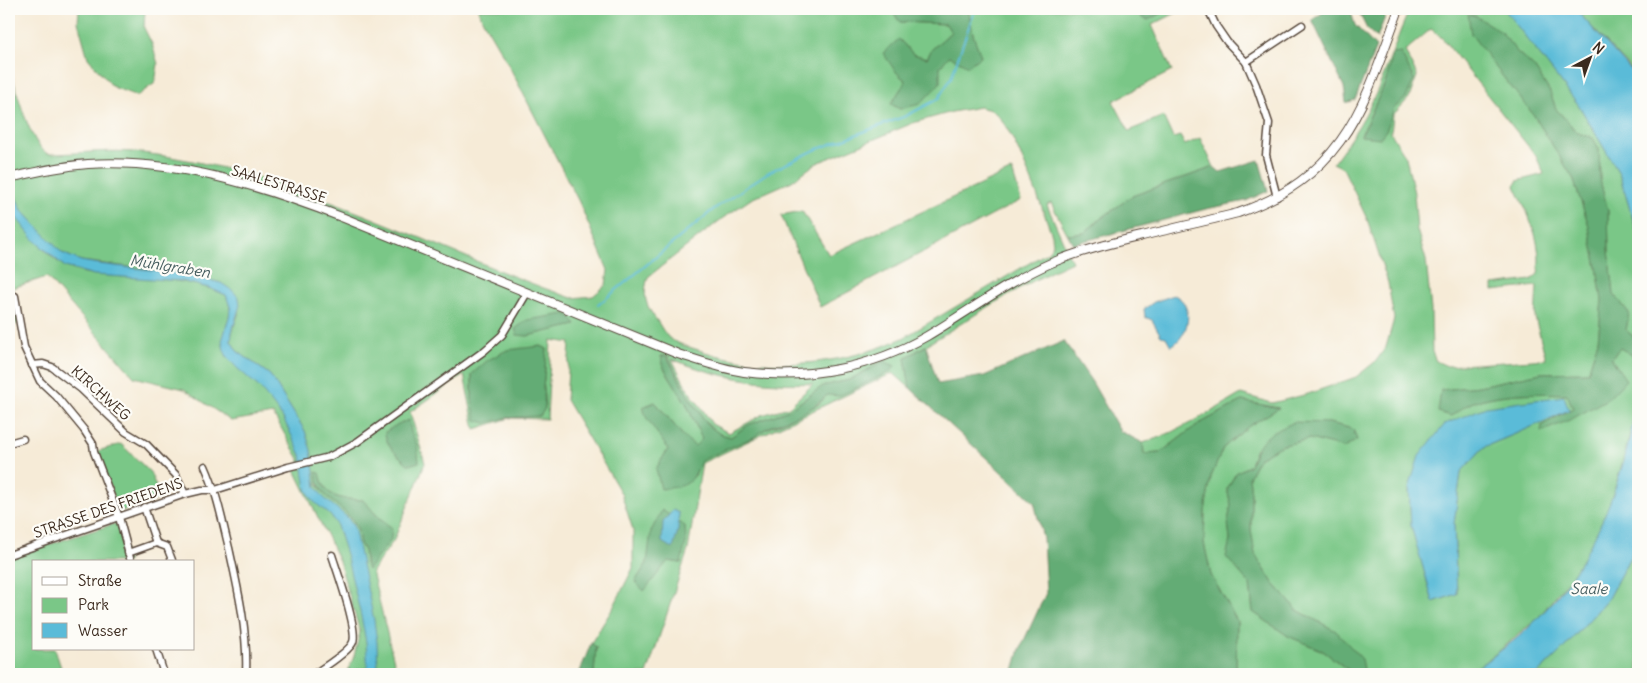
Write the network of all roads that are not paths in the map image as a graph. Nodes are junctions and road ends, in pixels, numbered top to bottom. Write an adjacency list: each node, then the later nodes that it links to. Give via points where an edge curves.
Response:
1 (1208, 9): 4 (street, via 1216,26)
2 (1399, 9): 6 (street, via 1370,88 1351,127 1316,168)
3 (1302, 25): 4 (street)
4 (1246, 62): 6 (street, via 1269,123 1266,155)
5 (10, 178): 7 (street, SAALESTRASSE, via 56,168 110,164 170,168 207,175 302,202)
6 (1277, 197): 7 (street, SAALESTRASSE, via 1238,213 1067,256 1024,277 911,345 862,364 820,372 770,374 711,365)
7 (528, 293): 13 (street, STRASSE DES FRIEDENS, via 502,335 484,351 357,442 318,461)
8 (15, 296): 9 (street, via 24,347)
9 (32, 365): 14 (street, KIRCHWEG, via 52,367 126,432 158,454 176,475); 16 (street, via 40,381 93,444)
10 (23, 439): 11 (street)
11 (9, 443)
12 (205, 466): 13 (street)
13 (215, 490): 14 (street, STRASSE DES FRIEDENS); 25 (street, via 239,594)
14 (185, 494): 15 (street, STRASSE DES FRIEDENS)
15 (144, 507): 16 (street, STRASSE DES FRIEDENS); 17 (street)
16 (119, 517): 18 (street); 19 (street, STRASSE DES FRIEDENS)
17 (156, 543): 18 (street); 22 (street, via 167,547)
18 (128, 552): 21 (street)
19 (9, 555)
20 (332, 555): 26 (street, via 346,596 353,642)
21 (130, 560)
22 (172, 560)
23 (156, 650): 24 (street)
24 (164, 674)
25 (246, 674)
26 (314, 674)

